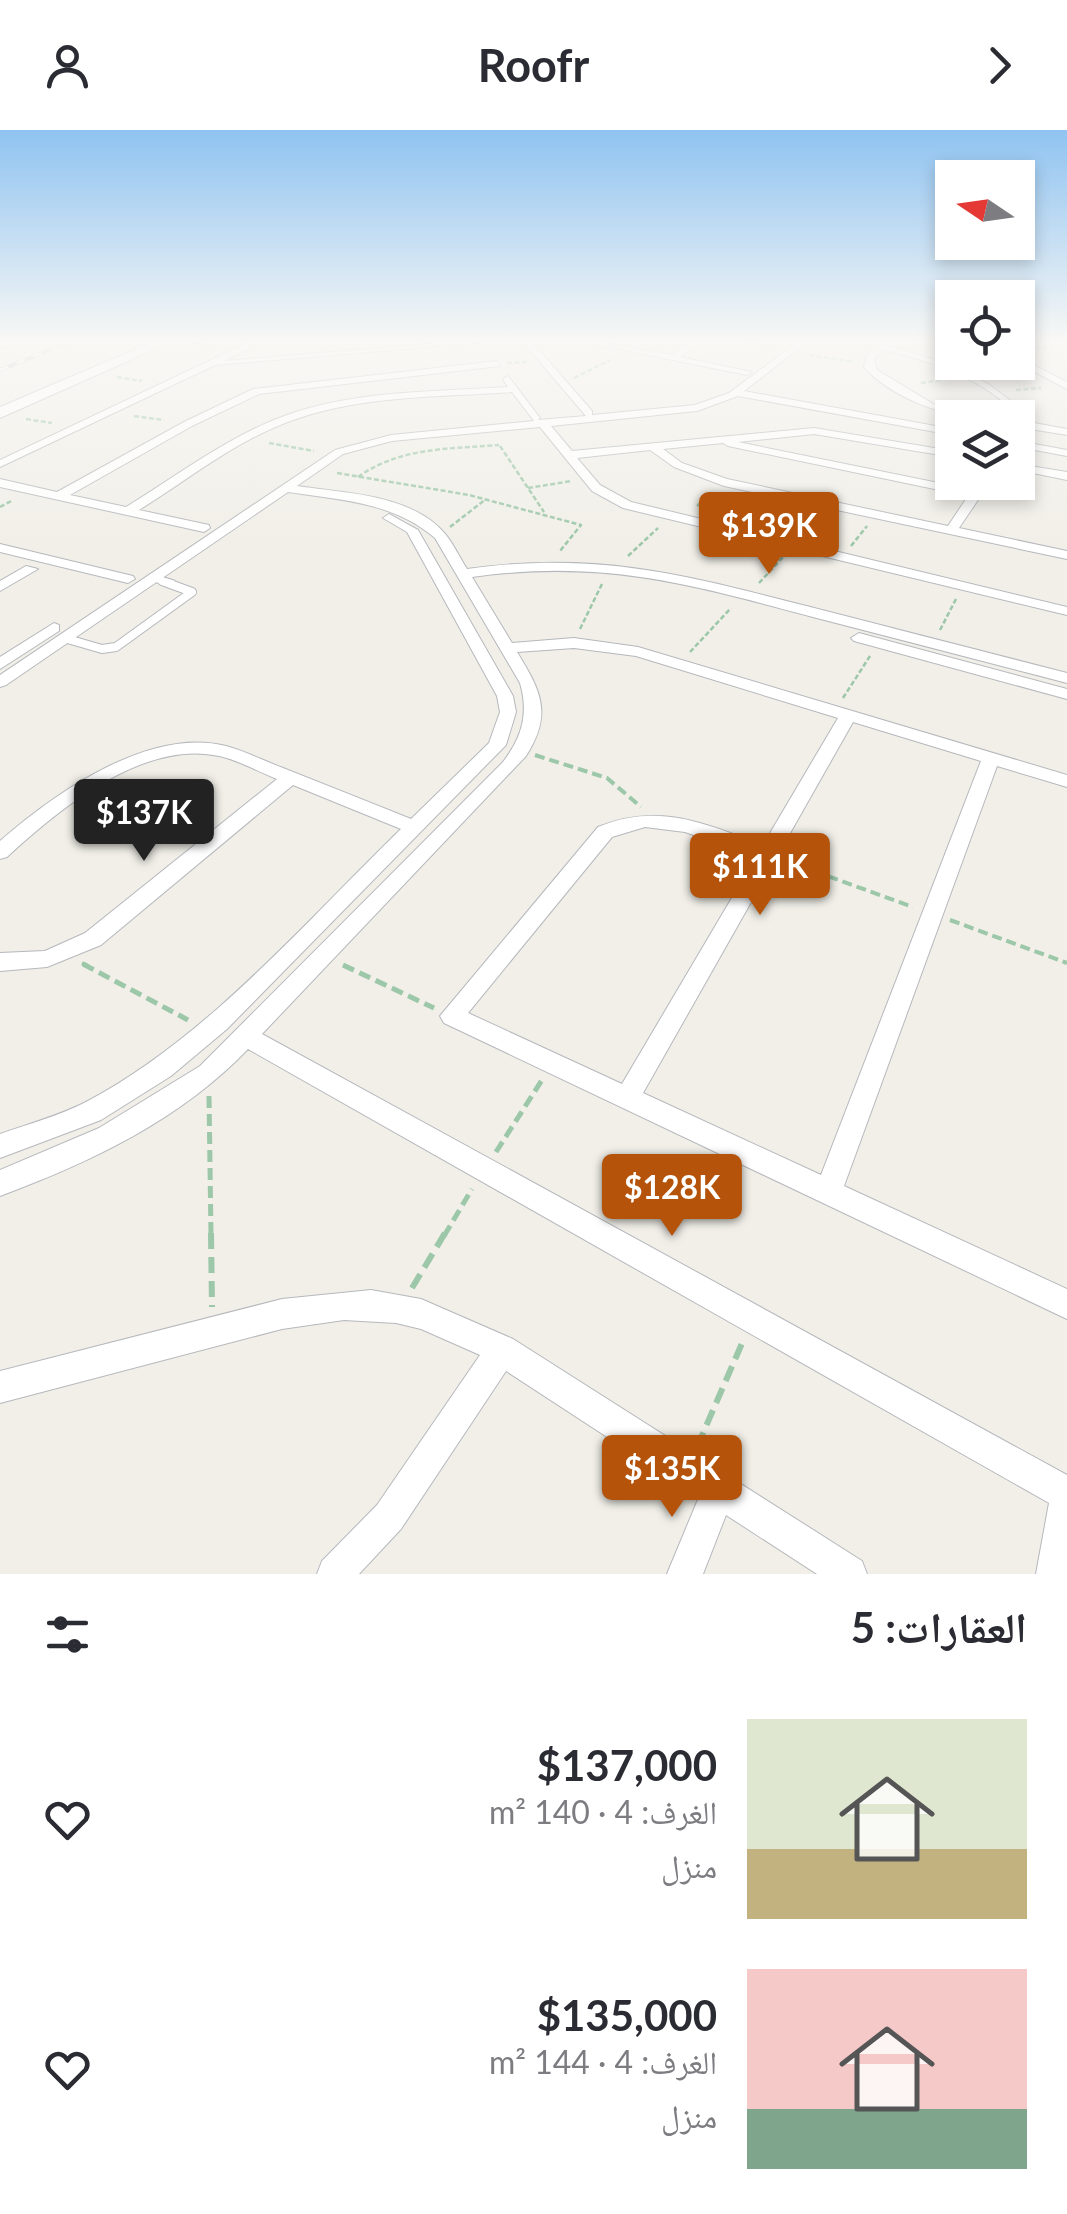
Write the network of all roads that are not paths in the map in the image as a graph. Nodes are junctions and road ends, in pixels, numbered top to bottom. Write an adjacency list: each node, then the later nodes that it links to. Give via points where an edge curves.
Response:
1 (116, 408): 21 (street)
2 (221, 408): 27 (street)
3 (341, 408): 29 (street, via 295,416)
4 (530, 408): 10 (street)
5 (584, 408): 9 (street)
6 (627, 408): 9 (street)
7 (692, 408): 10 (street)
8 (821, 408): 12 (street)
9 (588, 413): 10 (street)
10 (540, 421): 14 (street); 20 (street)
11 (1035, 427): 13 (street)
12 (935, 429)
13 (1067, 432)
14 (412, 433): 26 (street, via 354,446); 30 (street, via 361,436 318,452)
15 (710, 440): 16 (street); 18 (street, via 834,432); 24 (street)
16 (653, 446): 20 (street); 31 (street, via 678,466 724,482)
17 (1035, 447): 19 (street)
18 (935, 451)
19 (1067, 453)
20 (568, 455): 43 (street, via 609,497 677,518)
21 (0, 464)
22 (1035, 470): 23 (street)
23 (1067, 476)
24 (935, 480)
25 (0, 483): 27 (street)
26 (279, 492): 37 (street); 39 (street, via 387,505 428,522); 54 (street, via 375,514 412,530 505,696 505,728 497,745)
27 (59, 496): 29 (street)
28 (972, 500): 31 (street)
29 (128, 512): 30 (street)
30 (204, 528): 38 (street)
31 (951, 530): 33 (street)
32 (0, 548): 38 (street)
33 (1067, 556)
34 (0, 562): 35 (street)
35 (31, 569): 40 (street); 41 (street)
36 (612, 570): 39 (street); 39 (street, via 549,564); 42 (street)
37 (152, 578): 44 (street); 44 (lane, via 192,592 116,648)
38 (128, 579): 41 (street)
39 (467, 580): 45 (street)
40 (0, 587)
41 (112, 589): 46 (street)
42 (741, 600): 47 (street); 49 (street)
43 (1062, 606)
44 (64, 638): 48 (street)
45 (509, 648): 50 (street, via 606,646); 58 (street, via 536,703 535,724 521,751)
46 (0, 664)
47 (1067, 678)
48 (0, 682)
49 (1067, 694)
50 (842, 712): 51 (street); 56 (street)
51 (991, 757): 53 (street); 62 (street)
52 (290, 778): 54 (street); 55 (street, via 221,750 169,749 116,768); 57 (street, via 93,939 64,954)
53 (1067, 781)
54 (416, 828): 60 (street, via 162,1070 92,1112)
55 (0, 852)
56 (767, 854): 59 (street); 59 (street, via 665,820 617,824 452,1016)
57 (0, 962)
58 (247, 1037): 61 (street, via 163,1108 54,1165); 67 (street)
59 (627, 1098): 62 (street)
60 (0, 1146)
61 (0, 1184)
62 (828, 1192): 63 (street)
63 (1067, 1304)
64 (502, 1350): 65 (street, via 426,1313 322,1306); 66 (street); 68 (street, via 389,1518)
65 (0, 1387)
66 (719, 1490): 69 (street); 70 (street)
67 (1067, 1496): 71 (street)
68 (335, 1574)
69 (684, 1574)
70 (849, 1574)
71 (1054, 1574)

